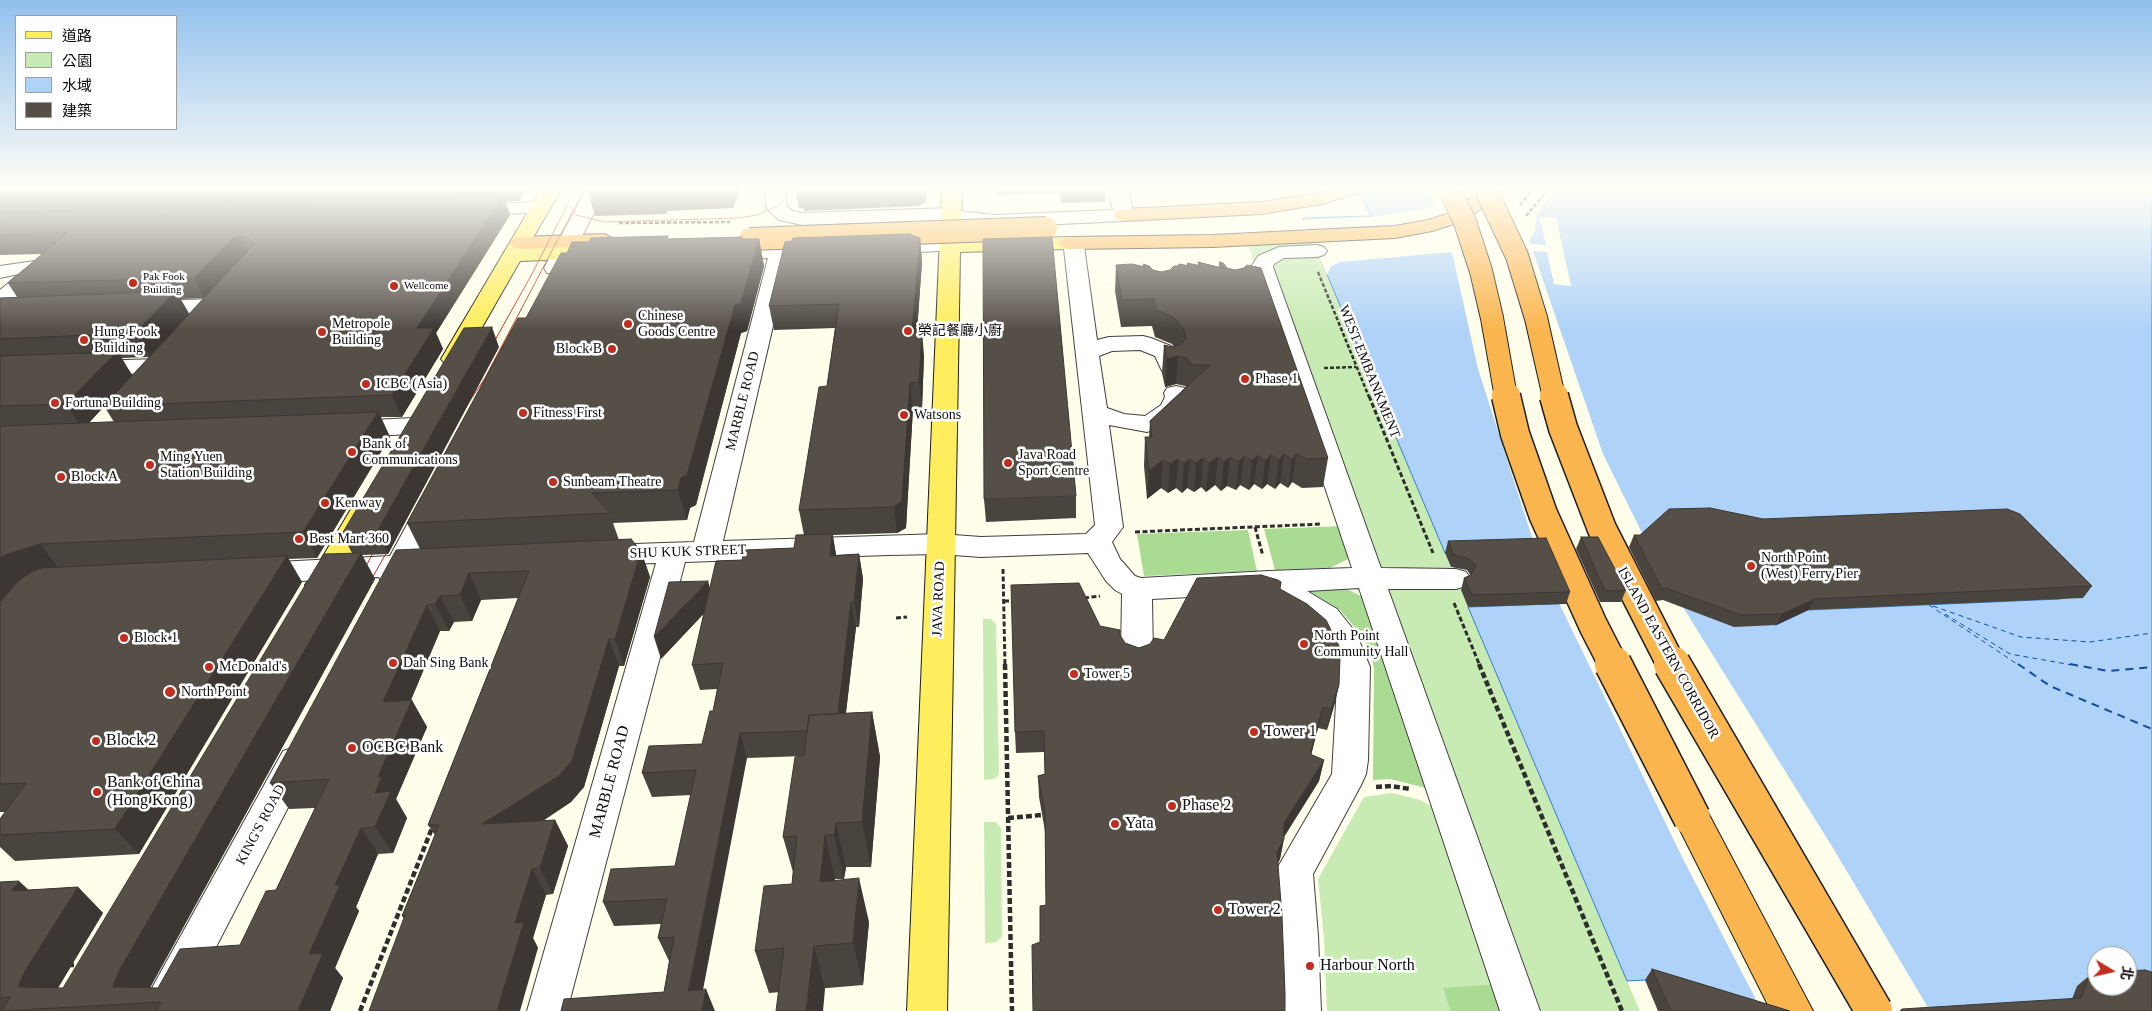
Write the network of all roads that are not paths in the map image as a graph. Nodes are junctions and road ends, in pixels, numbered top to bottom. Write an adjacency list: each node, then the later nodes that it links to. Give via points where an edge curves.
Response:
1 (524, 235): 13 (main road)
2 (572, 235): 11 (street)
3 (853, 235): 12 (highway, bridge, via 750,239)
4 (950, 235): 10 (main road, JAVA ROAD)
5 (1351, 235): 9 (highway)
6 (1469, 235): 54 (highway, bridge, via 1492,318 1515,434 1546,523 1593,625)
7 (1508, 235): 55 (highway, ISLAND EASTERN CORRIDOR, bridge, via 1536,318 1563,428 1602,529 1659,642)
8 (631, 240): 11 (main road, via 597,252)
9 (1069, 243): 10 (main road); 21 (street, via 1074,246)
10 (949, 246): 15 (street); 34 (main road, JAVA ROAD, via 944,496)
11 (566, 247): 13 (main road); 17 (street)
12 (707, 247): 15 (street)
13 (516, 249): 24 (main road)
14 (1313, 251): 41 (street, via 1273,255 1265,260 1262,267)
15 (780, 252): 35 (street, MARBLE ROAD)
16 (0, 272): 18 (street, via 41,266)
17 (544, 288)
18 (0, 301)
19 (126, 309): 20 (street, via 219,300)
20 (195, 326)
21 (1086, 352): 22 (street, via 1110,344 1155,340 1168,356); 27 (street)
22 (1170, 366)
23 (69, 369): 25 (street, via 165,359)
24 (442, 377)
25 (141, 385)
26 (1176, 394): 27 (street, via 1172,410 1160,420 1147,424 1121,422)
27 (1094, 412): 33 (street, via 1109,527)
28 (418, 418): 29 (street); 30 (main road)
29 (329, 430)
30 (398, 452)
31 (442, 484): 38 (street)
32 (378, 486): 39 (main road)
33 (1097, 541): 34 (street, SHU KUK STREET, via 981,547); 44 (street, via 1116,574)
34 (940, 544): 35 (street, SHU KUK STREET); 51 (main road, JAVA ROAD)
35 (689, 552): 36 (street, SHU KUK STREET); 50 (street, MARBLE ROAD)
36 (581, 556)
37 (454, 562): 38 (street)
38 (399, 565): 39 (street); 45 (street)
39 (329, 570): 40 (street); 46 (main road)
40 (231, 574)
41 (1369, 578): 42 (street); 43 (street); 53 (street)
42 (1450, 579)
43 (1269, 581): 44 (street); 52 (street, via 1326,618 1351,654 1354,682 1349,774 1294,872)
44 (1136, 589): 47 (street)
45 (378, 607)
46 (306, 610)
47 (1137, 655)
48 (308, 738): 49 (street, KING'S ROAD)
49 (161, 1011)
50 (547, 1011)
51 (926, 1011)
52 (1301, 1011)
53 (1520, 1011)
54 (1793, 1011)
55 (1874, 1011)

